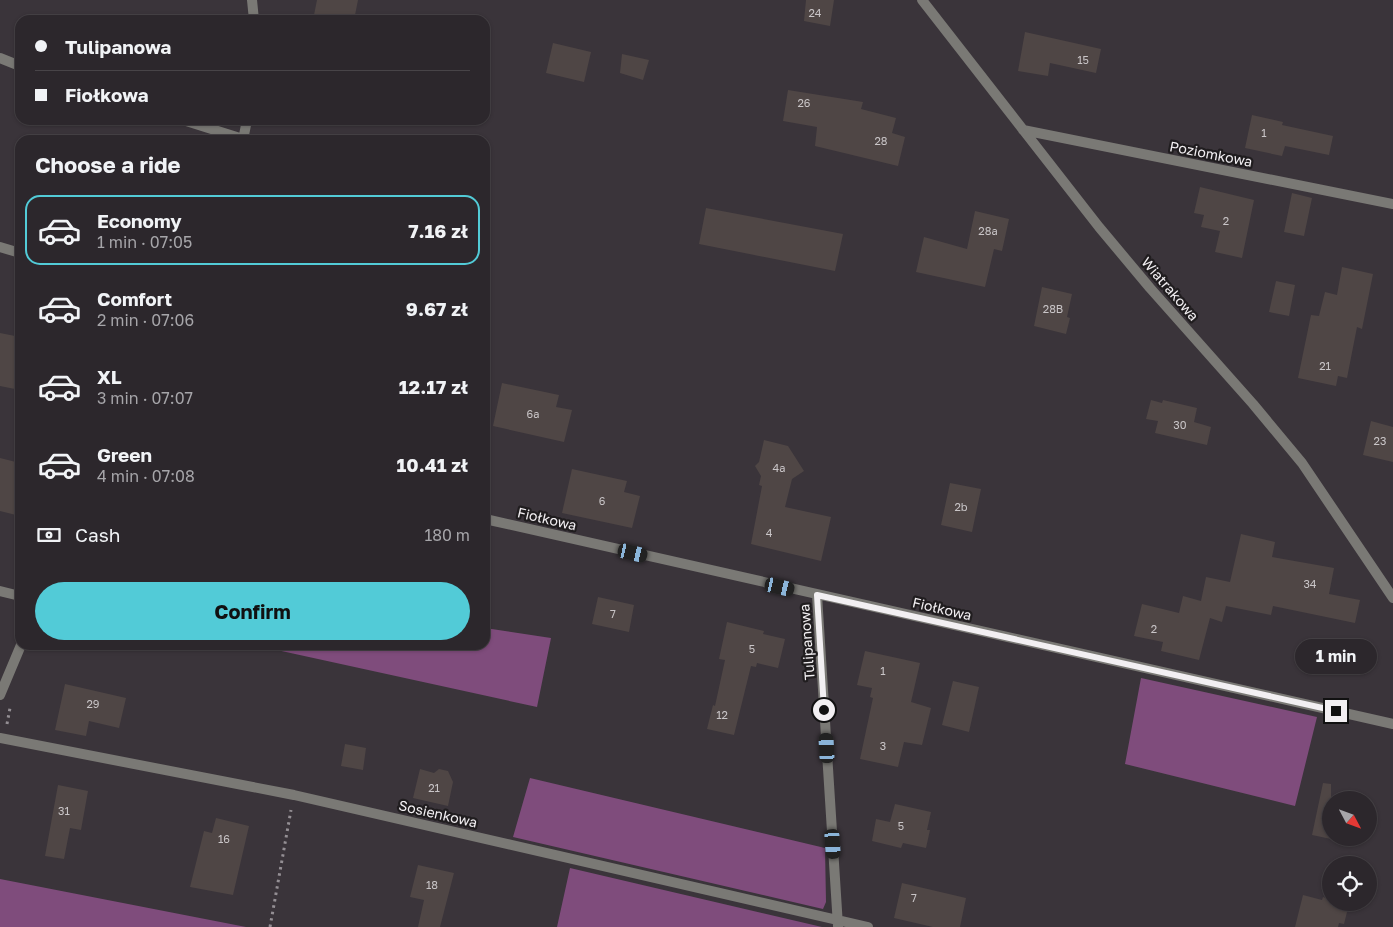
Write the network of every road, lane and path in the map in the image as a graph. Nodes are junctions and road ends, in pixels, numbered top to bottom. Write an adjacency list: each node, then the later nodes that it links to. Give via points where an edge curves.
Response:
1 (252, 0): 3 (street)
2 (922, 0): 7 (street, Wiatrakowa)
3 (254, 15)
4 (0, 58): 5 (street)
5 (15, 64)
6 (198, 125): 8 (street)
7 (1023, 130): 9 (street, Poziomkowa); 16 (street, Wiatrakowa, via 1118,250 1302,463)
8 (228, 135)
9 (1393, 204)
10 (0, 247): 11 (street)
11 (15, 252)
12 (490, 520): 15 (street, Fiołkowa)
13 (0, 591): 14 (street)
14 (15, 595)
15 (817, 595): 19 (street, Fiołkowa); 22 (street, Tulipanowa)
16 (1393, 598)
17 (19, 650): 18 (street)
18 (0, 695)
19 (1393, 724)
20 (0, 738): 21 (street, Sosienkowa)
21 (294, 795): 22 (street, Sosienkowa); 23 (path)
22 (838, 924): 24 (street, Sosienkowa)
23 (270, 927)
24 (868, 927)

